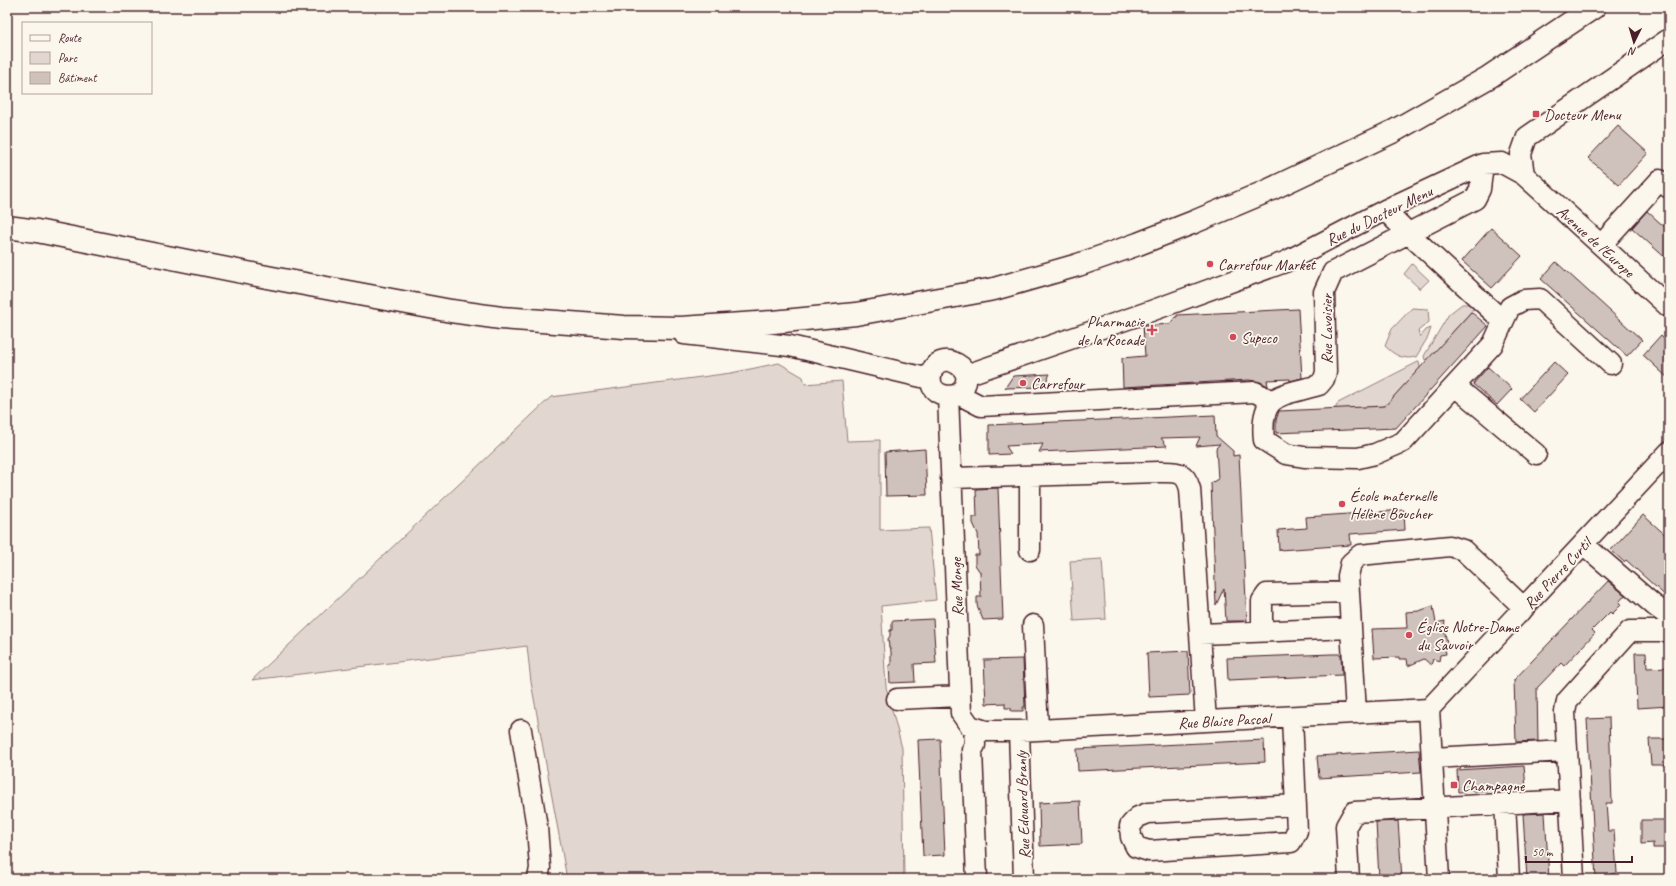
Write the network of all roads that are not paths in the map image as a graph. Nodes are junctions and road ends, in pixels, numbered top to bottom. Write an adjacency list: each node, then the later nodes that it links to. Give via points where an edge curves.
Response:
1 (1594, 7): 12 (main road, via 1489,77 1394,131 1265,192 1138,244 1078,265 994,289 856,314 681,328)
2 (1669, 40): 4 (street, via 1527,137 1521,154)
3 (1482, 164): 4 (street, Rue du Docteur Menu, via 1502,163); 6 (street, Rue du Docteur Menu); 8 (street, Rue Lavoisier, via 1480,189 1475,199)
4 (1524, 175): 9 (street, Avenue de l'Europe)
5 (1669, 188): 9 (street, via 1660,180)
6 (1385, 210): 8 (street); 14 (street, Rue du Docteur Menu, via 1285,262)
7 (7, 227): 12 (main road, via 451,311 501,318)
8 (1408, 233): 11 (street); 18 (street, Rue Lavoisier, via 1333,272 1324,292 1324,379 1319,385)
9 (1601, 245): 10 (street, Avenue de l'Europe)
10 (1669, 307)
11 (1503, 322): 13 (street, via 1510,307 1523,300 1540,299); 16 (street, via 1494,344)
12 (624, 327): 15 (street, via 790,346)
13 (1611, 364)
14 (966, 375): 15 (street, via 955,362 944,361 934,368); 17 (street, via 965,386)
15 (930, 379): 17 (street, via 938,393)
16 (1455, 386): 18 (street, via 1403,442 1358,458 1304,457 1286,454 1273,447 1264,440 1262,425 1268,404); 20 (street)
17 (953, 395): 18 (street, via 981,406 1255,392); 22 (street, Rue Monge)
18 (1272, 400)
19 (1669, 452): 23 (street, Rue Pierre Curtil)
20 (1536, 454)
21 (1030, 476): 22 (street); 24 (street); 32 (street, via 1159,472 1183,475 1188,480 1190,489)
22 (951, 478): 33 (street, Rue Monge)
23 (1583, 544): 26 (street, Rue Pierre Curtil); 27 (street)
24 (1030, 550)
25 (1349, 592): 26 (street, via 1348,576 1351,563 1360,555 1450,546 1463,550); 29 (street); 30 (street, via 1267,594 1262,602)
26 (1524, 608): 35 (street, Rue Pierre Curtil)
27 (1669, 616)
28 (1033, 625): 41 (street, Rue Edouard Branly)
29 (1351, 628): 30 (street); 36 (street)
30 (1262, 631): 32 (street)
31 (1669, 631): 42 (street, via 1630,630 1567,702)
32 (1200, 634): 38 (street)
33 (960, 696): 34 (street); 39 (street, Rue Monge, via 961,713 970,726)
34 (897, 699)
35 (1429, 709): 36 (street, Rue Blaise Pascal); 43 (street)
36 (1356, 713): 37 (street, Rue Blaise Pascal)
37 (1292, 717): 38 (street, Rue Blaise Pascal); 46 (street)
38 (1206, 721): 41 (street, Rue Blaise Pascal)
39 (974, 727): 41 (street, via 986,731); 49 (street, via 975,745 972,750)
40 (521, 730): 48 (street, via 537,827 540,868)
41 (1029, 731): 50 (street, Rue Edouard Branly)
42 (1566, 751): 43 (street); 44 (street)
43 (1432, 758): 47 (street)
44 (1570, 800): 45 (street); 54 (street)
45 (1505, 803): 47 (street); 53 (street)
46 (1296, 805): 46 (street, via 1297,831 1291,842 1149,851 1136,847 1131,837 1130,826 1138,817 1148,813)
47 (1435, 807): 51 (street, via 1354,812 1346,826); 52 (street)
48 (538, 879)
49 (977, 879)
50 (1024, 879)
51 (1349, 879)
52 (1439, 879)
53 (1508, 879)
54 (1574, 879)

